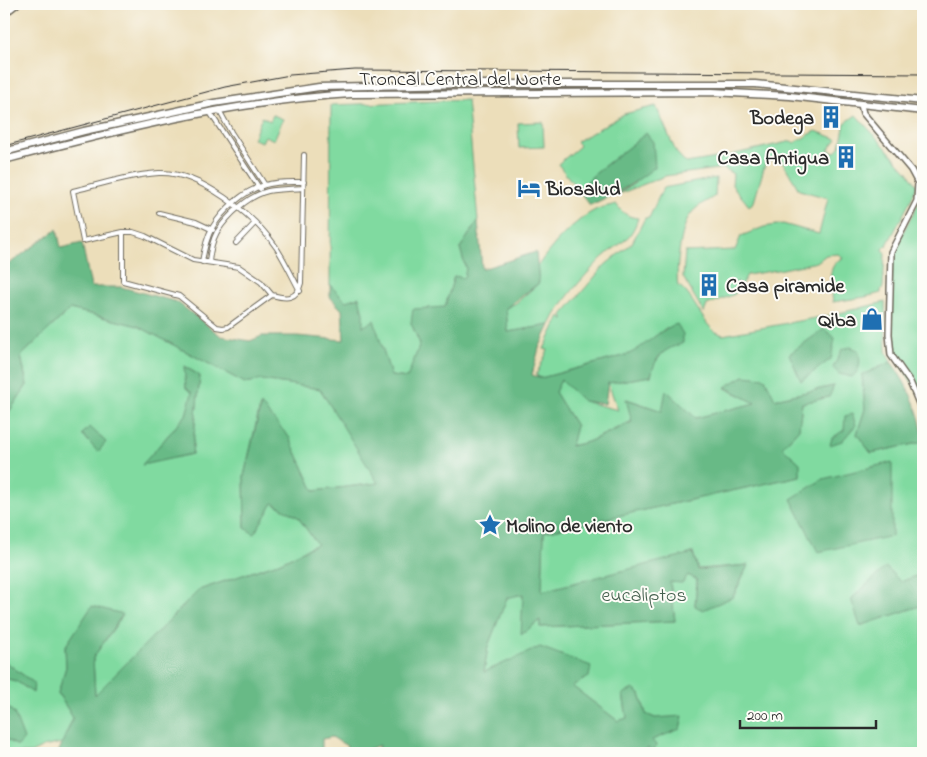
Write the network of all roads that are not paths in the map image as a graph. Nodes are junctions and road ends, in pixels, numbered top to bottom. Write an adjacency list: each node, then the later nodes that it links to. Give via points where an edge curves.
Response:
1 (17, 4): 2 (street)
2 (4, 14)
3 (923, 101): 9 (highway, Troncal Central del Norte, via 755,84 319,87 214,103)
4 (861, 105): 5 (highway, Troncal Central del Norte, via 790,96 712,92 351,94); 7 (highway, Troncal Central del Norte); 31 (street, via 863,113 911,170 918,183 917,201 891,252 889,334 891,355 910,382)
5 (219, 110): 6 (highway, Troncal Central del Norte); 8 (street)
6 (209, 111): 10 (street); 12 (highway, Troncal Central del Norte)
7 (923, 111)
8 (242, 150): 10 (street); 14 (street)
9 (4, 152)
10 (236, 153): 15 (street)
11 (304, 155): 13 (street)
12 (4, 160)
13 (304, 182): 14 (street); 16 (street)
14 (265, 185): 15 (street); 17 (street)
15 (259, 187): 18 (street); 19 (street)
16 (303, 188): 17 (street); 29 (street)
17 (268, 191): 18 (street)
18 (262, 193): 20 (street)
19 (232, 204): 20 (street); 23 (street); 24 (street, via 203,184 178,175 160,173 73,191 83,241)
20 (237, 208): 22 (street); 25 (street)
21 (159, 213): 23 (street)
22 (255, 223): 26 (street); 29 (street, via 275,246)
23 (212, 229): 25 (street); 27 (street)
24 (123, 232): 27 (street, via 144,236 184,257); 30 (street, via 123,281 179,296 217,327 228,327)
25 (217, 232): 28 (street)
26 (236, 243)
27 (202, 262): 28 (street)
28 (209, 262): 30 (street, via 239,267)
29 (300, 290): 30 (street, via 290,297)
30 (272, 295)
31 (923, 413)

